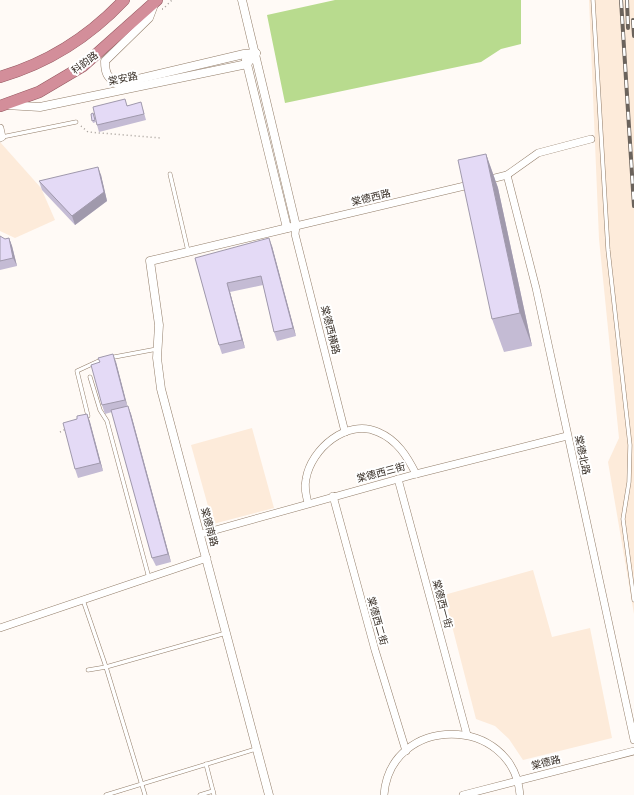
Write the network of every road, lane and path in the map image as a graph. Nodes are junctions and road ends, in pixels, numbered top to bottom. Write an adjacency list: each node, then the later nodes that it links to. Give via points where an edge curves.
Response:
1 (124, 0): 9 (highway, via 88,33 63,49 30,66)
2 (172, 0): 5 (path)
3 (242, 0): 6 (street)
4 (593, 0): 37 (lane, via 608,250 630,445 629,482 623,519)
5 (159, 4): 7 (street, 棠安路, via 149,18 105,61 105,71 117,84); 10 (highway, 科韵路, via 83,66 38,92)
6 (256, 53): 7 (street, 棠安路); 8 (street); 19 (street)
7 (244, 54): 8 (street)
8 (247, 64): 10 (street, 棠安路, via 40,107); 18 (street)
9 (0, 77)
10 (2, 106)
11 (76, 122): 13 (lane); 14 (path, via 88,132)
12 (0, 128): 13 (street)
13 (1, 137)
14 (161, 138)
15 (591, 139): 17 (street, 棠德西路, via 538,153)
16 (170, 174): 20 (lane)
17 (507, 175): 19 (street, 棠德西路); 28 (street, 棠德北路, via 536,288)
18 (287, 228): 19 (street, 棠德西路); 20 (street, 棠德西路)
19 (296, 230): 27 (street, 棠德西横路)
20 (188, 252): 21 (street, 棠德西路)
21 (150, 261): 22 (street, 棠德南路, via 159,325)
22 (157, 349): 24 (lane, via 102,359 76,371); 33 (street, 棠德南路, via 161,389)
23 (90, 376): 35 (lane, via 100,410 107,421)
24 (88, 416)
25 (71, 426): 26 (path)
26 (60, 432)
27 (345, 432): 29 (street, via 368,429 385,436 402,449); 32 (street, via 322,448 310,467 305,493)
28 (567, 436): 29 (street, 棠德西三街); 43 (street, 棠德北路)
29 (416, 474): 30 (street, 棠德西三街)
30 (398, 479): 31 (street, 棠德西三街); 42 (street, 棠德西一街)
31 (333, 496): 32 (street, 棠德西三街); 45 (street, 棠德西二街, via 375,650)
32 (308, 503): 33 (street, 棠德西三街)
33 (201, 534): 34 (street, 棠德南路)
34 (207, 558): 35 (street); 39 (street, 棠德南路)
35 (149, 578): 36 (street)
36 (83, 600): 38 (street); 40 (lane)
37 (634, 600)
38 (0, 628)
39 (227, 632): 40 (lane); 44 (street, 棠德南路)
40 (106, 667): 41 (lane); 49 (lane)
41 (88, 670)
42 (467, 735): 45 (street, via 434,735 414,744); 48 (street, via 483,741 498,751 509,764)
43 (634, 740)
44 (257, 749): 47 (lane); 54 (street, 棠德南路)
45 (406, 751): 55 (street, via 392,769)
46 (634, 751): 48 (street, 棠德路)
47 (206, 764): 49 (lane); 50 (lane)
48 (517, 781): 56 (street, 棠德路); 57 (street)
49 (142, 784): 51 (lane); 52 (lane)
50 (214, 793): 53 (lane)
51 (106, 795)
52 (145, 795)
53 (200, 795)
54 (269, 795)
55 (384, 795)
56 (463, 795)
57 (520, 795)

